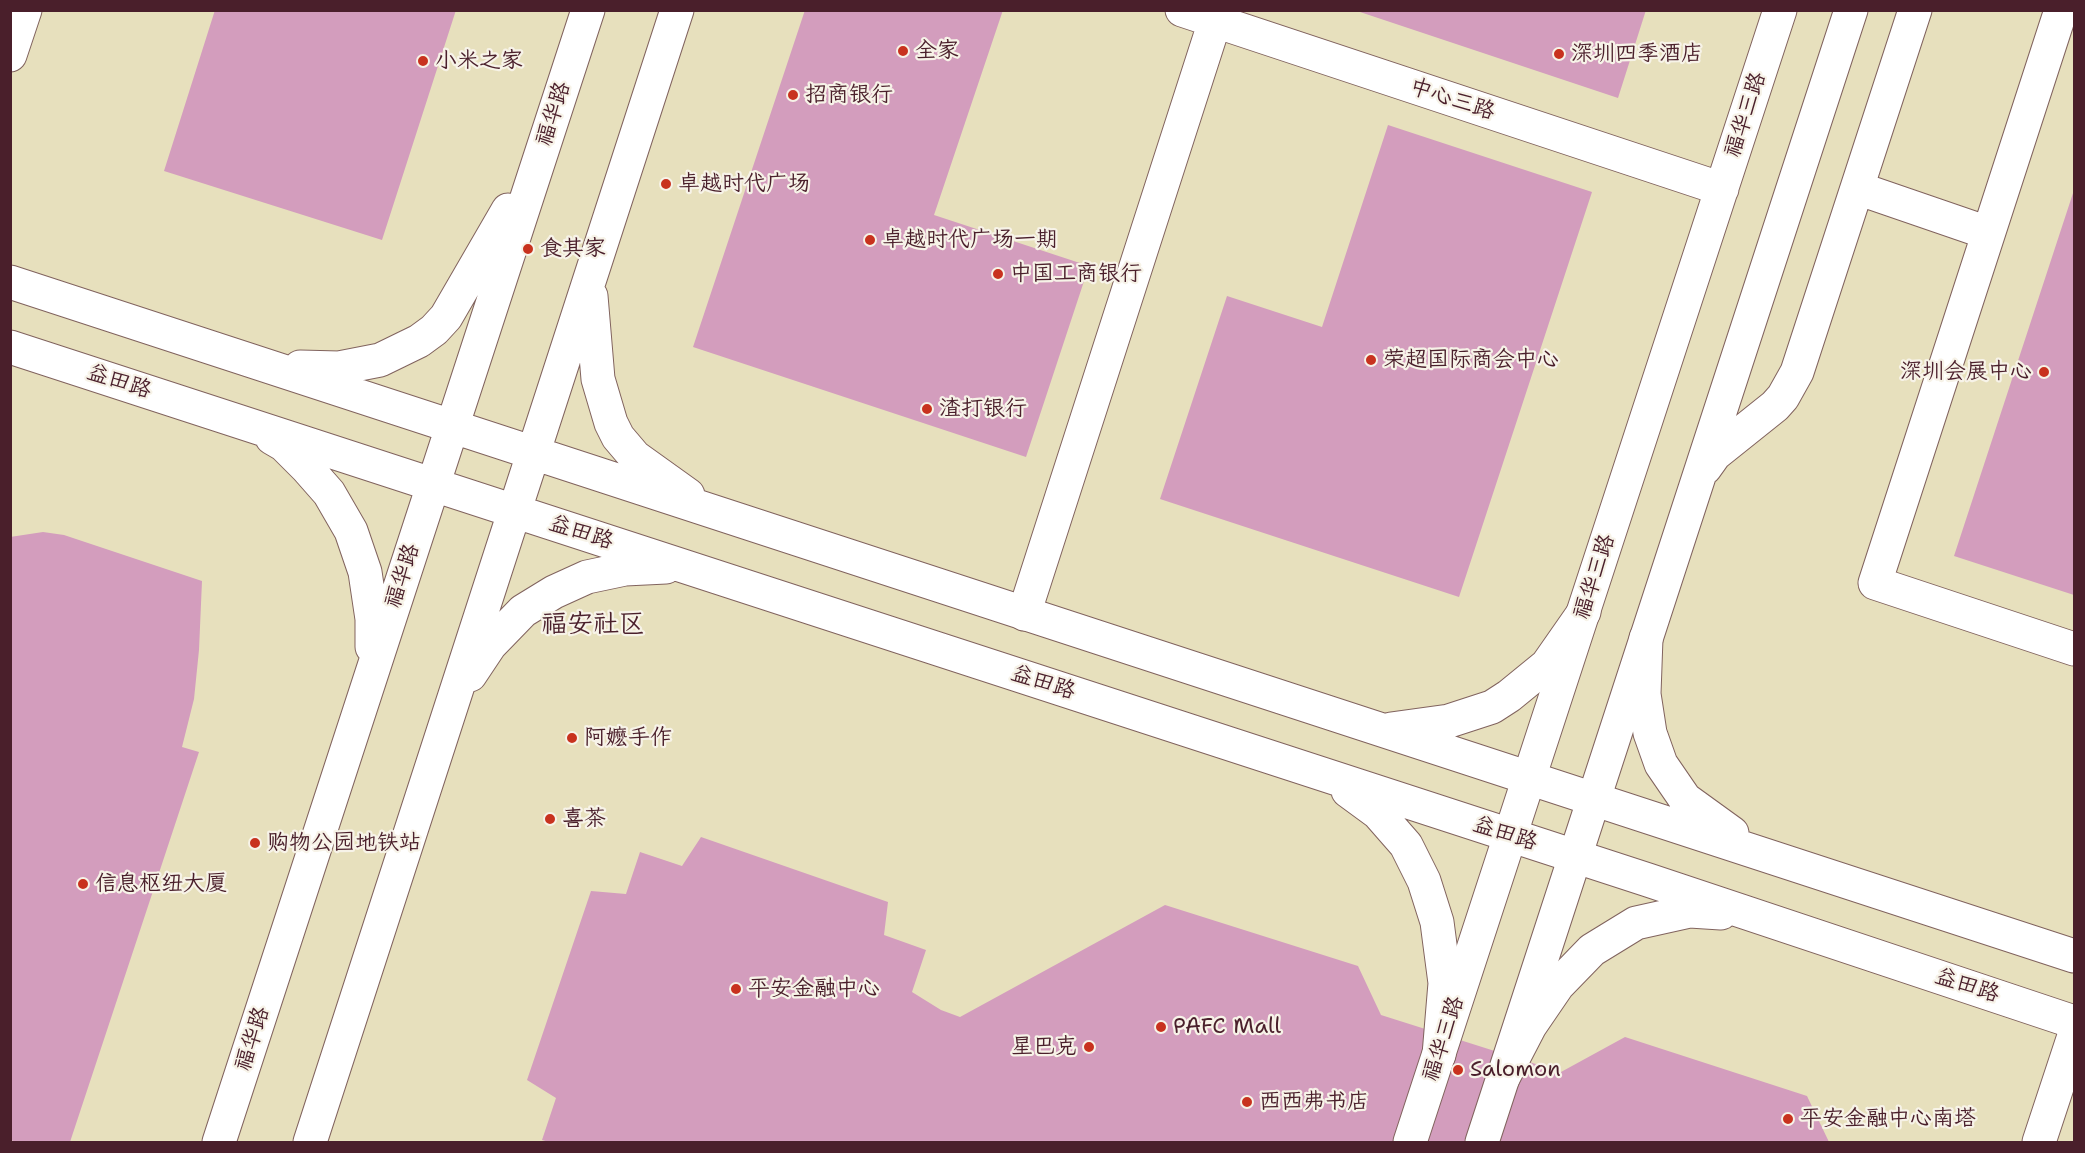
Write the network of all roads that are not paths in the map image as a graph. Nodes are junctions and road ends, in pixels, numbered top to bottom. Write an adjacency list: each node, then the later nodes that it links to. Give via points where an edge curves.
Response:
1 (25, 10): 10 (main road)
2 (588, 10): 11 (main road, 福华路)
3 (677, 10): 15 (main road)
4 (1182, 10): 9 (main road, 中心三路)
5 (1780, 10): 13 (main road, 福华三路)
6 (1851, 10): 22 (main road)
7 (1915, 10): 12 (main road)
8 (2061, 10): 14 (main road)
9 (1215, 21): 13 (main road, 中心三路); 28 (main road)
10 (10, 55)
11 (542, 151): 18 (main road, via 446,318 434,330 398,353 358,366); 20 (main road, 福华路)
12 (1857, 188): 14 (main road); 22 (main road, via 1790,386 1775,406 1716,454)
13 (1722, 189): 27 (main road, 福华三路)
14 (1988, 233): 30 (main road, via 1875,583)
15 (589, 279): 21 (main road); 25 (main road, via 598,379 605,410 618,437 635,457)
16 (10, 282): 18 (main road)
17 (10, 347): 19 (main road, 益田路)
18 (267, 367): 20 (main road)
19 (256, 427): 23 (main road, 益田路); 31 (main road, via 284,445 307,468 329,493 351,531 369,596)
20 (452, 427): 21 (main road); 23 (main road, 福华路)
21 (533, 454): 24 (main road); 25 (main road)
22 (1697, 483): 29 (main road)
23 (433, 484): 24 (main road, 益田路); 31 (main road, 福华路)
24 (514, 511): 26 (main road, 益田路); 32 (main road)
25 (714, 513): 28 (main road)
26 (696, 570): 32 (main road, via 659,566 625,569 587,577 554,592 523,612 490,645); 34 (main road, 益田路)
27 (1584, 612): 33 (main road, via 1547,665 1492,707 1449,721); 35 (main road, 福华三路)
28 (1024, 614): 33 (main road)
29 (1646, 638): 36 (main road); 39 (main road, via 1644,693 1650,733 1661,764 1685,799 1725,829)
30 (2074, 649)
31 (372, 671): 46 (main road, 福华路)
32 (445, 722): 47 (main road)
33 (1384, 730): 35 (main road)
34 (1327, 776): 37 (main road, 益田路); 44 (main road, via 1378,813 1406,845 1424,881 1437,922 1445,984)
35 (1529, 777): 36 (main road); 37 (main road, 福华三路)
36 (1594, 798): 38 (main road); 39 (main road)
37 (1510, 836): 38 (main road, 益田路); 44 (main road, 福华三路)
38 (1575, 857): 40 (main road, 益田路); 45 (main road)
39 (1778, 859): 41 (main road)
40 (1754, 915): 42 (main road, 益田路); 45 (main road, via 1690,911 1636,923 1592,950 1541,1009)
41 (2074, 956)
42 (2074, 1022)
43 (2074, 1036): 50 (main road)
44 (1439, 1055): 48 (main road, 福华三路)
45 (1503, 1078): 49 (main road)
46 (219, 1143)
47 (310, 1143)
48 (1410, 1143)
49 (1482, 1143)
50 (2039, 1143)

